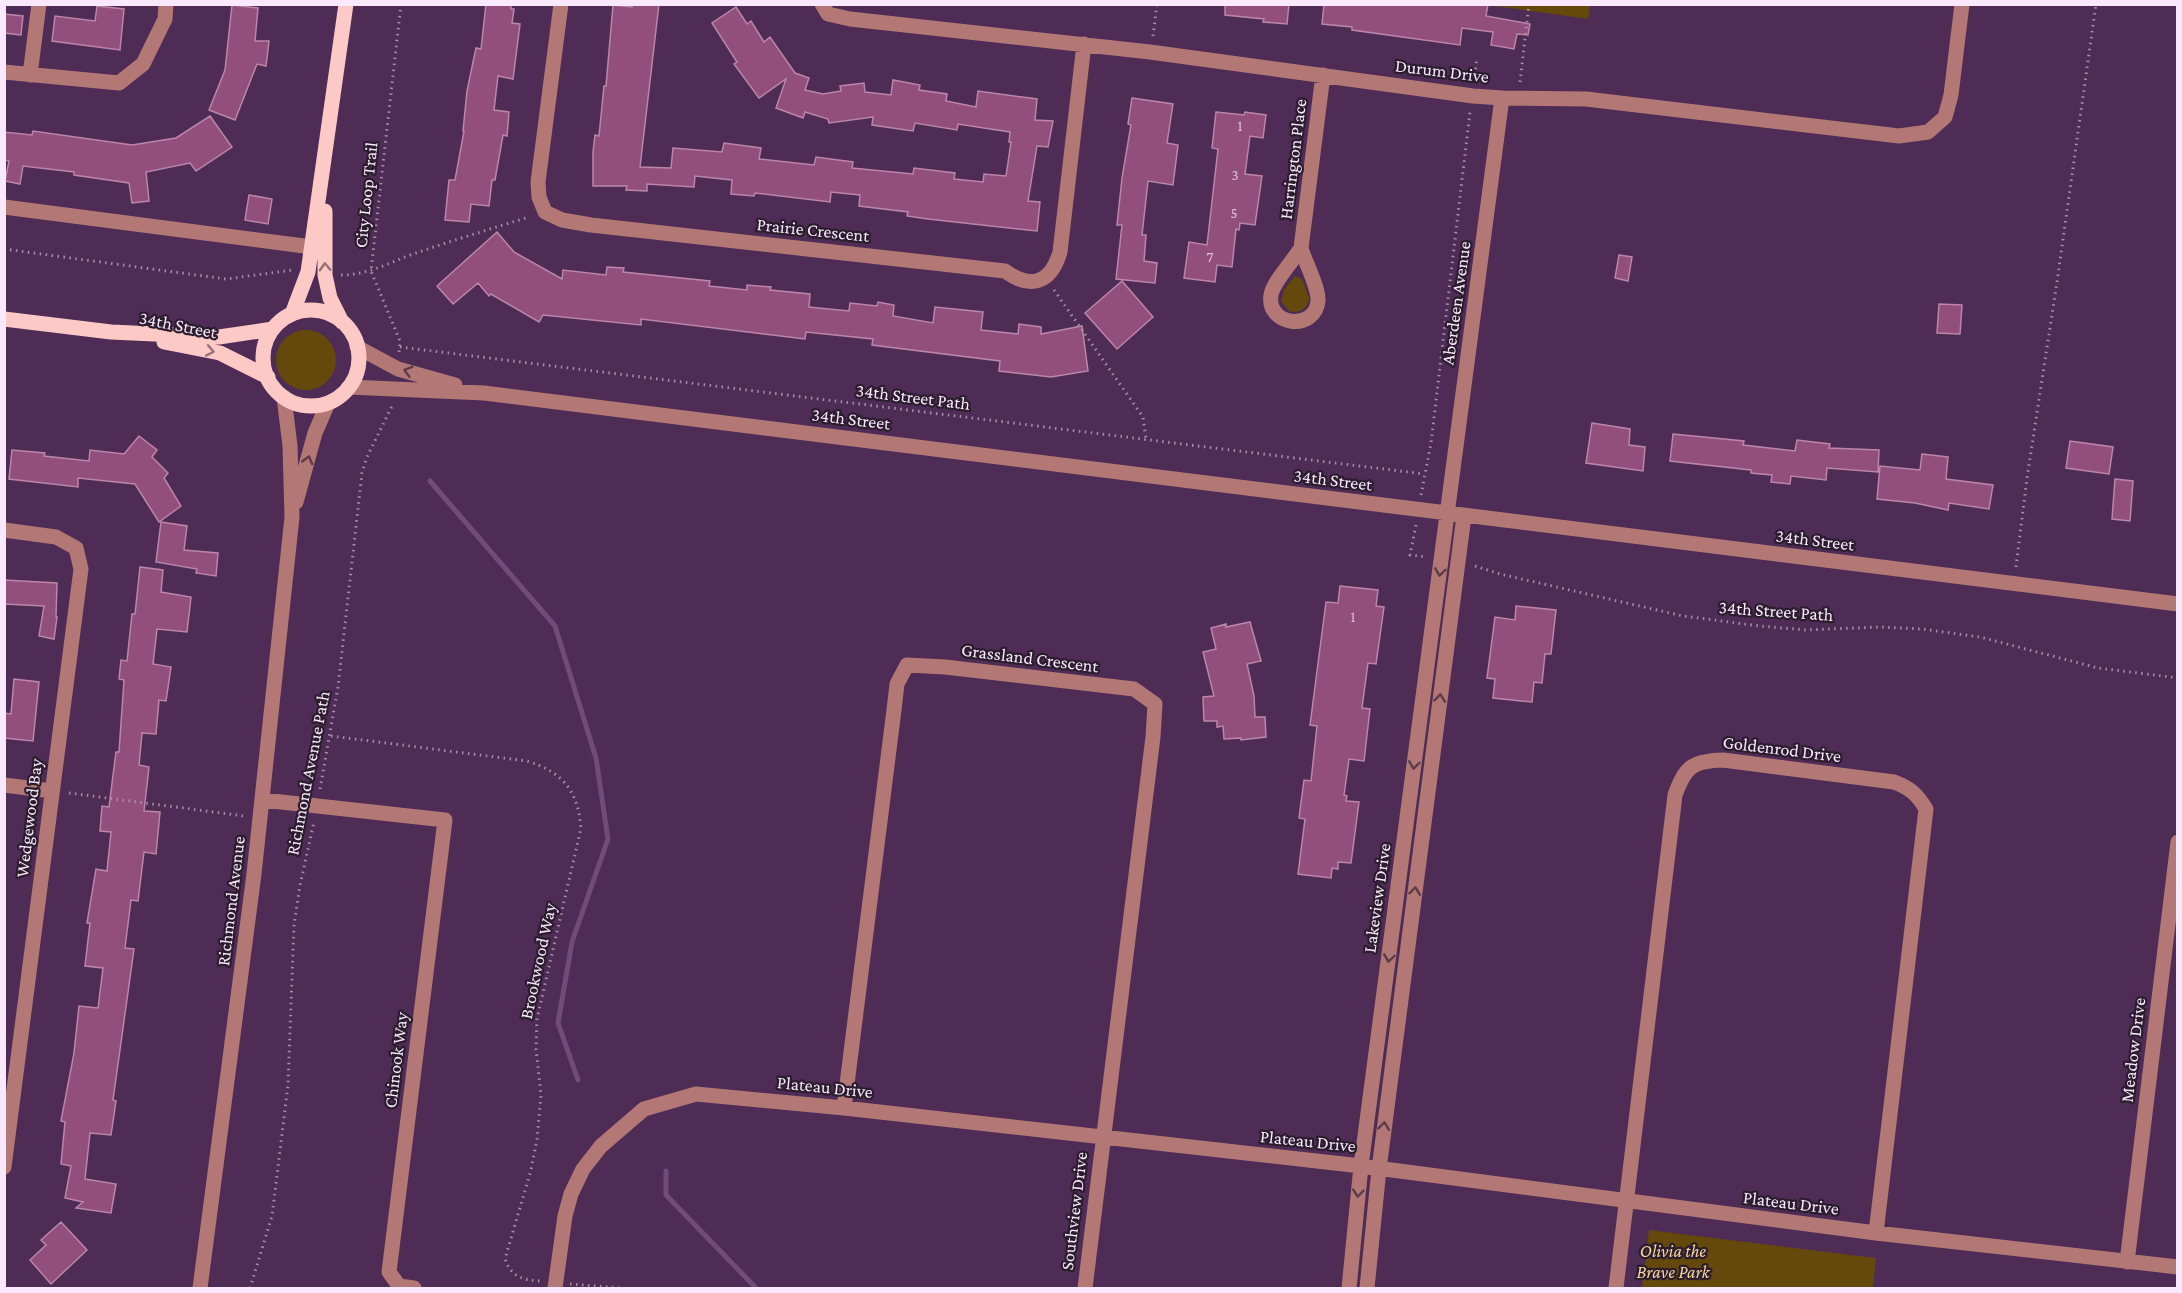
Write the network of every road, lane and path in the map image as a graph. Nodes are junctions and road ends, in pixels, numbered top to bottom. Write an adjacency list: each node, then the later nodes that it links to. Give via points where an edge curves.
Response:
1 (39, 4): 15 (street)
2 (166, 4): 15 (street, via 165,19 143,64 119,83)
3 (346, 4): 19 (main road)
4 (401, 4): 25 (path, City Loop Trail)
5 (561, 4): 21 (street, via 538,182)
6 (822, 4): 11 (street, Durum Drive, via 828,14 850,19)
7 (1157, 4): 12 (path)
8 (1529, 4): 18 (path)
9 (1962, 4): 18 (street, Durum Drive, via 1952,95 1945,117 1928,132 1899,136 1586,99)
10 (2096, 4): 52 (path)
11 (1084, 44): 12 (street, Durum Drive); 21 (street, Prairie Crescent, via 1060,252 1056,266 1040,280 1015,279 1005,271 591,225 562,220)
12 (1150, 52): 16 (street, Durum Drive)
13 (1477, 58): 17 (path)
14 (4, 72): 15 (street)
15 (30, 75)
16 (1323, 75): 17 (street, Durum Drive); 23 (street, Harrington Place)
17 (1473, 96): 18 (street, Durum Drive); 44 (path)
18 (1510, 98): 46 (street, Aberdeen Avenue)
19 (326, 159): 22 (main road); 27 (main road, one-way to 19)
20 (4, 207): 22 (street)
21 (545, 212): 25 (path)
22 (312, 247): 26 (main road)
23 (1301, 248)
24 (4, 249): 26 (path, via 226,279 288,269)
25 (371, 271): 27 (path, City Loop Trail); 35 (path)
26 (308, 272): 29 (main road)
27 (325, 274): 31 (main road)
28 (1054, 290): 43 (path, via 1143,417)
29 (292, 314): 31 (main road, via 318,310); 32 (main road)
30 (4, 319): 33 (main road, 34th Street)
31 (342, 322): 34 (main road)
32 (273, 329): 33 (main road, 34th Street, via 219,337); 37 (main road, via 263,353)
33 (111, 332): 37 (main road, 34th Street, one-way to 37, via 220,353)
34 (357, 346): 36 (street, 34th Street); 38 (main road, via 359,361)
35 (400, 347): 36 (path); 43 (path, 34th Street Path)
36 (398, 369): 40 (street, 34th Street, one-way to 36)
37 (267, 378): 41 (main road)
38 (349, 387): 39 (street, 34th Street); 42 (main road)
39 (397, 388): 40 (street, 34th Street); 55 (path, Richmond Avenue Path, via 362,473)
40 (484, 393): 45 (street, 34th Street)
41 (284, 397): 42 (main road, via 298,404); 48 (street, Richmond Avenue)
42 (328, 403): 48 (street, Richmond Avenue, one-way to 42, via 315,433)
43 (1146, 440): 44 (path, 34th Street Path)
44 (1424, 474): 45 (path)
45 (1419, 510): 46 (street, 34th Street); 50 (path, via 1410,555)
46 (1448, 514): 47 (street, 34th Street); 50 (street, Lakeview Drive)
47 (1464, 516): 51 (street, Lakeview Drive); 52 (street, 34th Street)
48 (292, 517): 58 (street, Richmond Avenue)
49 (4, 530): 57 (street, Wedgewood Bay, via 56,537 76,548 81,569)
50 (1442, 559): 64 (street, Lakeview Drive, one-way to 64)
51 (1458, 562): 54 (path, 34th Street Path, via 1683,616 1806,630 1922,629 1980,637 2098,668); 66 (street, Lakeview Drive, one-way to 51)
52 (2014, 584): 53 (street, 34th Street)
53 (2178, 604)
54 (2178, 678)
55 (331, 736): 59 (path, Richmond Avenue Path); 71 (path, Brookwood Way, via 527,761 555,774 576,800 581,828 537,1019 541,1095 537,1140 505,1259 515,1276)
56 (4, 785): 57 (street)
57 (52, 791): 60 (path); 65 (street, Wedgewood Bay)
58 (263, 800): 59 (street); 60 (street, Richmond Avenue)
59 (316, 807): 73 (path, Richmond Avenue Path, via 294,925 288,1085 272,1216); 74 (street, Chinook Way, via 445,820 389,1272 399,1286)
60 (260, 818): 72 (street, Richmond Avenue)
61 (2178, 842): 69 (street, Meadow Drive)
62 (844, 1108): 63 (street, Plateau Drive); 63 (street, Grassland Crescent, via 897,684 907,665 945,667 1134,689 1155,704); 71 (street, Plateau Drive, via 696,1094 644,1109 601,1146 584,1170 565,1216)
63 (1103, 1138): 64 (street, Plateau Drive); 76 (street, Southview Drive)
64 (1361, 1166): 66 (street, Plateau Drive); 77 (street, Lakeview Drive, one-way to 77)
65 (4, 1167)
66 (1379, 1169): 67 (street, Plateau Drive); 78 (street, Lakeview Drive)
67 (1626, 1202): 68 (street, Plateau Drive); 68 (street, Goldenrod Drive, via 1675,795 1690,766 1703,760 1723,760 1894,782 1910,788 1926,809); 79 (street, Goldenrod Drive)
68 (1876, 1233): 69 (street, Plateau Drive)
69 (2127, 1262): 70 (street, Plateau Drive)
70 (2178, 1267)
71 (555, 1286): 75 (path, Brookwood Way)
72 (201, 1288)
73 (250, 1288)
74 (414, 1288)
75 (622, 1288)
76 (1085, 1288)
77 (1349, 1288)
78 (1367, 1288)
79 (1616, 1288)

